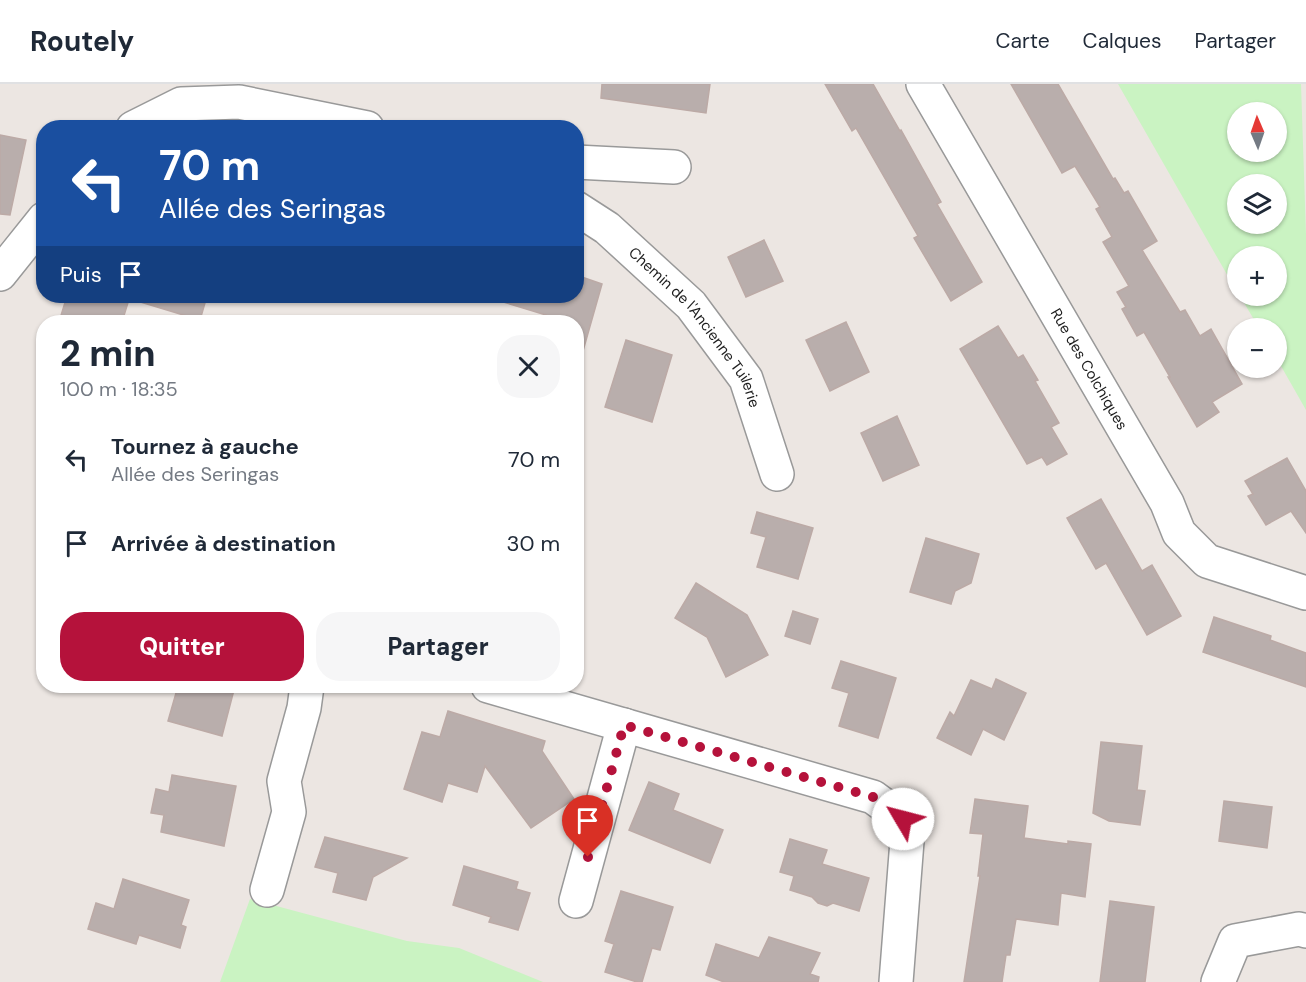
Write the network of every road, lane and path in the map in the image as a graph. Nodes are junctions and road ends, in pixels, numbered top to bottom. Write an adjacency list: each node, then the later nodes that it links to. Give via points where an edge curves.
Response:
1 (923, 84): 10 (street, Rue des Colchiques, via 1167,503 1179,533 1207,561)
2 (149, 120): 3 (street, via 181,104 239,102)
3 (328, 120)
4 (584, 162): 5 (street)
5 (674, 167)
6 (584, 213): 9 (street, Chemin de l'Ancienne Tuilerie, via 607,228 691,305 746,379)
7 (36, 229): 8 (street)
8 (0, 274)
9 (777, 474)
10 (1306, 593)
11 (307, 693): 14 (street, via 284,781 289,812)
12 (512, 693): 13 (street)
13 (624, 725): 15 (street); 17 (street, via 873,797 903,819 907,841)
14 (267, 890)
15 (576, 901)
16 (1306, 931): 18 (street, via 1234,941)
17 (896, 982)
18 (1218, 982)

